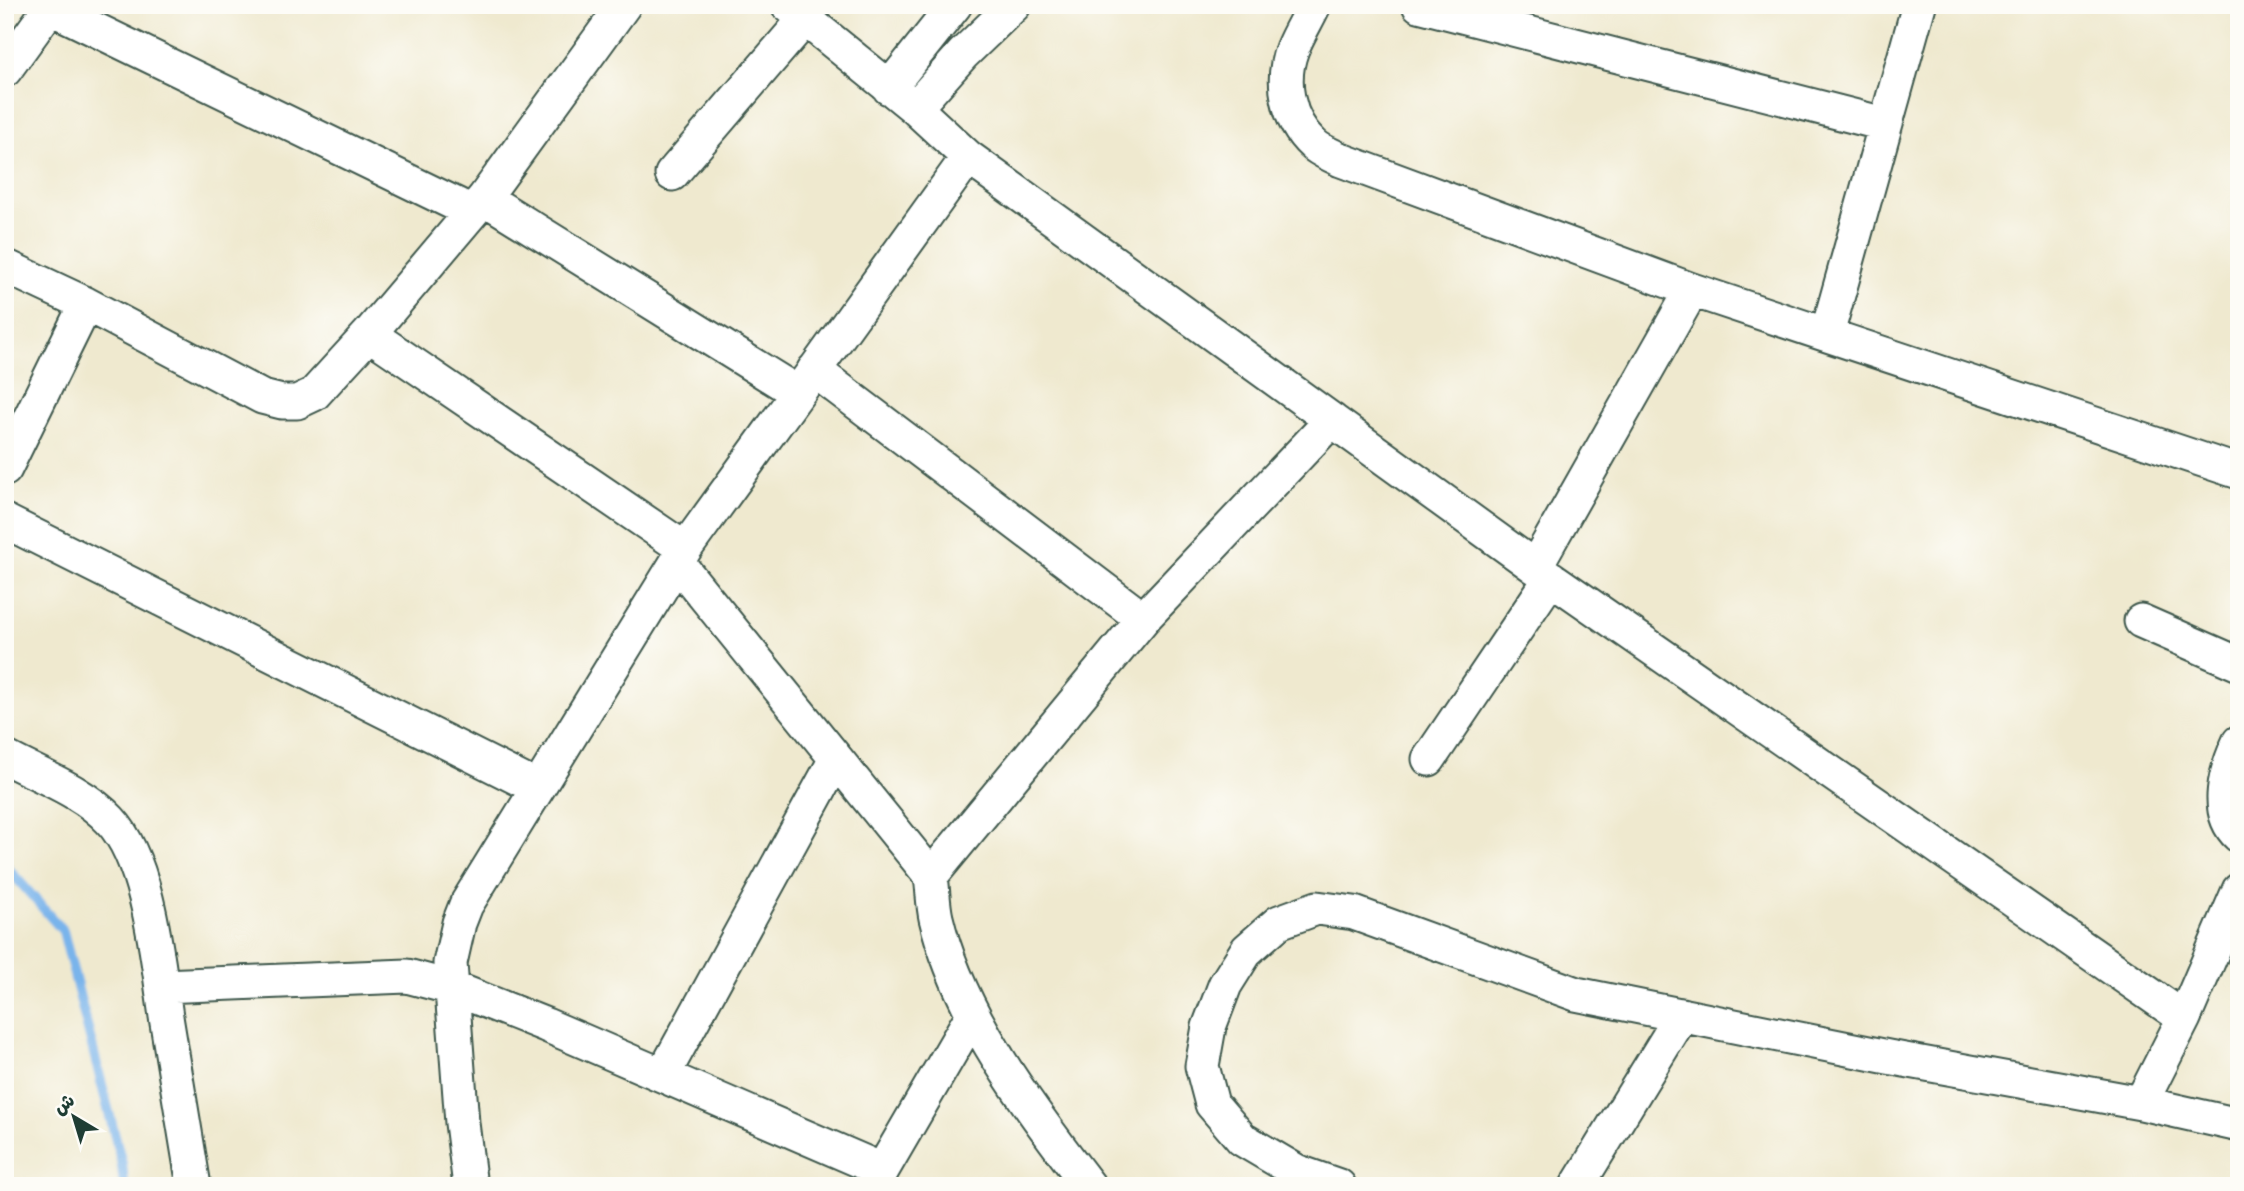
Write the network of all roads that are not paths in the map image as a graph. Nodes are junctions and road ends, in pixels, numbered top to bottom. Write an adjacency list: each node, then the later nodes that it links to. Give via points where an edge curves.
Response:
1 (624, 5): 15 (street)
2 (956, 5): 10 (street)
3 (1014, 5): 11 (street)
4 (1314, 5): 17 (street, via 1292,50 1286,78 1288,105 1313,145 1341,160)
5 (1419, 5): 12 (street)
6 (1919, 5): 12 (street)
7 (51, 7): 9 (street); 15 (street)
8 (796, 12): 10 (street); 14 (street)
9 (5, 71)
10 (889, 88): 11 (street)
11 (915, 108): 13 (street)
12 (1884, 124): 20 (street)
13 (968, 157): 21 (street); 22 (street)
14 (672, 174)
15 (478, 205): 19 (street); 21 (street)
16 (5, 266): 18 (street)
17 (1692, 290): 20 (street); 27 (street)
18 (86, 304): 19 (street, via 262,397 282,402 297,402 314,394); 23 (street)
19 (369, 334): 26 (street)
20 (1827, 334): 24 (street)
21 (806, 381): 26 (street); 28 (street)
22 (1332, 420): 27 (street); 28 (street)
23 (5, 469)
24 (2239, 472)
25 (5, 522): 35 (street)
26 (681, 556): 33 (street); 35 (street)
27 (1543, 573): 34 (street); 43 (street)
28 (1143, 619): 37 (street)
29 (2141, 621): 30 (street)
30 (2239, 664)
31 (2239, 742): 36 (street, via 2225,779 2224,800 2227,819)
32 (5, 757): 39 (street, via 84,799 124,836 149,910)
33 (836, 759): 37 (street); 44 (street)
34 (1429, 759)
35 (538, 788): 40 (street, via 466,905 450,963)
36 (2239, 836)
37 (931, 876): 41 (street, via 936,917)
38 (2239, 890): 43 (street)
39 (162, 986): 40 (street, via 407,976); 48 (street)
40 (453, 988): 44 (street); 49 (street)
41 (972, 1013): 47 (street); 50 (street, via 1013,1081)
42 (1682, 1015): 45 (street); 51 (street, via 1576,994 1354,913 1317,908 1279,922 1247,950 1224,985 1202,1066 1212,1104 1242,1139 1296,1171); 52 (street)
43 (2184, 1018): 45 (street)
44 (663, 1075): 47 (street)
45 (2141, 1103): 46 (street)
46 (2239, 1125)
47 (878, 1178)
48 (194, 1186)
49 (470, 1186)
50 (1089, 1186)
51 (1339, 1186)
52 (1577, 1186)

